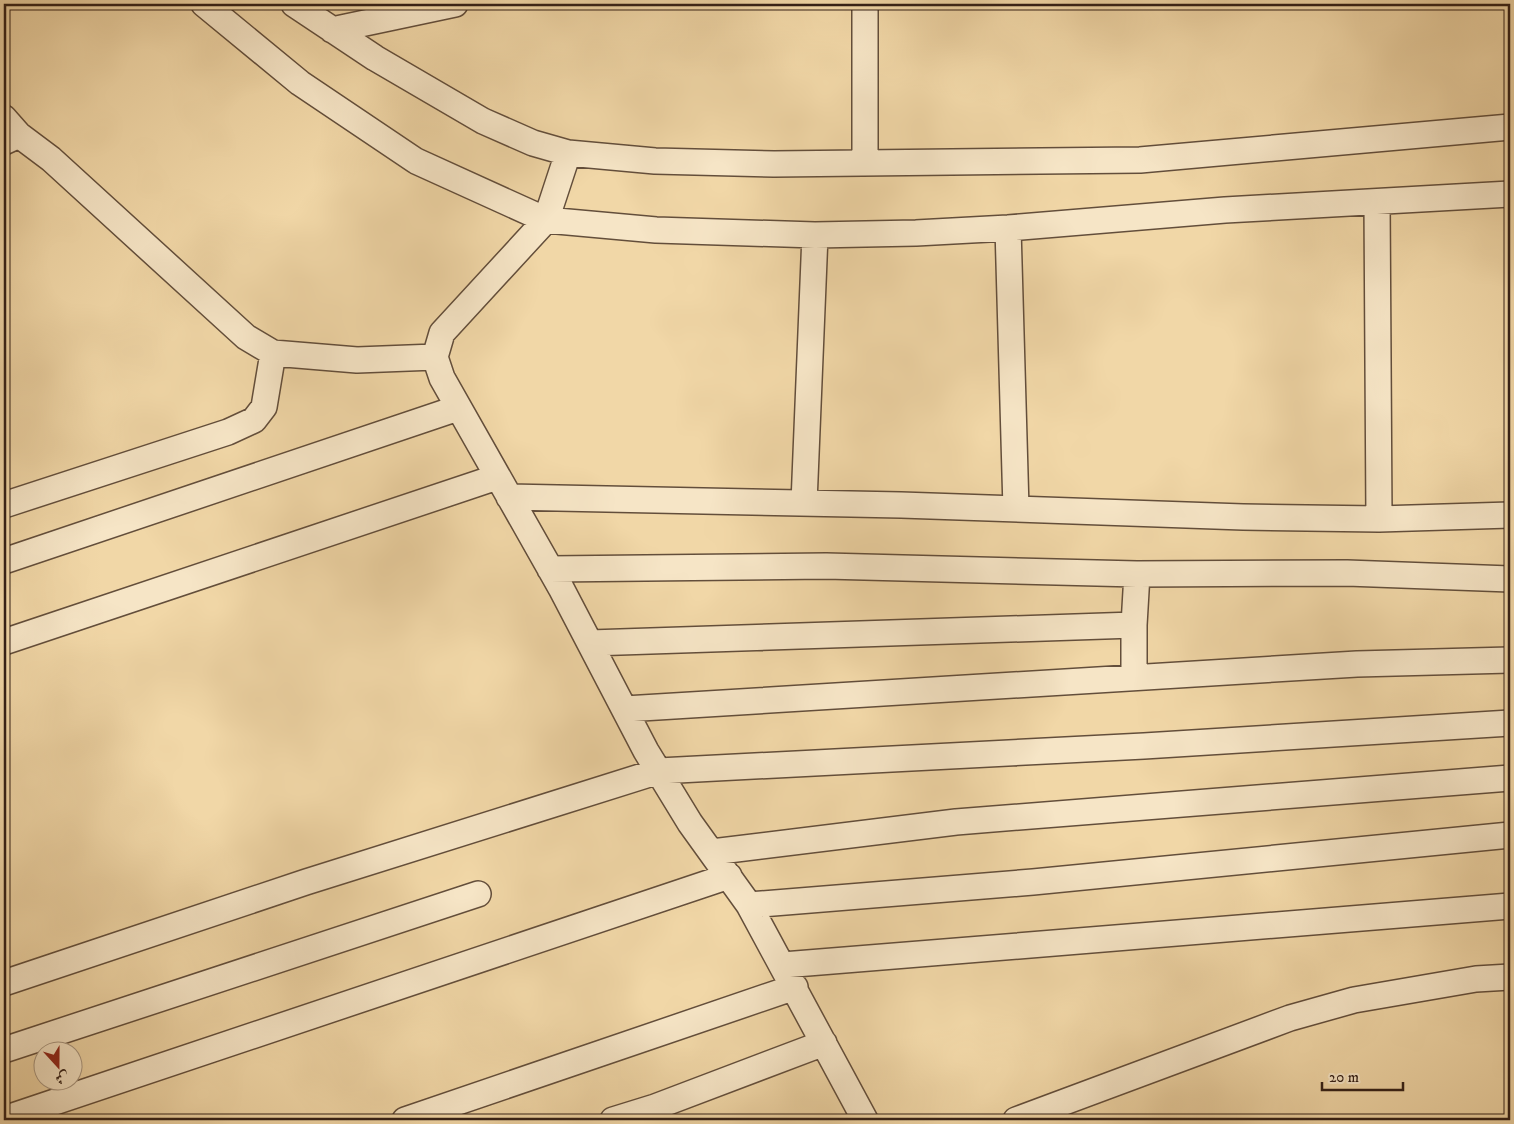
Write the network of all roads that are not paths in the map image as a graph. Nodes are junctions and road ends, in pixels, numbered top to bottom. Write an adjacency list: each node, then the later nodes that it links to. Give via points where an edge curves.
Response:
1 (204, 4): 12 (street, via 300,83 416,161)
2 (294, 4): 5 (street)
3 (455, 4): 5 (street)
4 (865, 4): 9 (street)
5 (332, 30): 8 (street, via 483,121 533,143)
6 (1510, 127): 9 (street, via 1140,160)
7 (9, 131): 15 (street, via 51,159 246,337)
8 (568, 153): 9 (street, via 656,161); 12 (street)
9 (865, 163)
10 (1510, 194): 11 (street)
11 (1377, 202): 13 (street, via 1225,210); 23 (street)
12 (546, 220): 14 (street, via 656,230); 16 (street, via 442,333)
13 (1008, 228): 14 (street); 21 (street)
14 (815, 235): 19 (street)
15 (273, 353): 16 (street, via 357,360); 20 (street, via 264,407 254,420 228,432)
16 (434, 357): 17 (street)
17 (458, 408): 18 (street); 24 (street)
18 (503, 487): 19 (street); 25 (street); 29 (street)
19 (804, 503): 21 (street)
20 (4, 505)
21 (1016, 509): 23 (street)
22 (1510, 516): 23 (street)
23 (1379, 519)
24 (4, 561)
25 (550, 569): 26 (street, via 826,566); 30 (street)
26 (1137, 574): 27 (street, via 1347,573); 28 (street)
27 (1510, 579)
28 (1134, 625): 30 (street); 32 (street)
29 (4, 642)
30 (590, 643): 33 (street)
31 (1510, 660): 32 (street, via 1357,664)
32 (1134, 677): 33 (street)
33 (625, 709): 35 (street)
34 (1510, 723): 35 (street, via 1144,746)
35 (659, 770): 38 (street, via 690,823); 45 (street, via 315,879)
36 (1510, 778): 38 (street, via 956,822)
37 (1510, 835): 41 (street, via 1033,882)
38 (712, 852): 39 (street)
39 (729, 876): 41 (street); 49 (street)
40 (478, 894): 48 (street)
41 (749, 905): 43 (street)
42 (1510, 906): 43 (street)
43 (783, 965): 46 (street)
44 (1510, 977): 53 (street, via 1476,979 1354,1000 1290,1018)
45 (4, 983)
46 (795, 988): 47 (street); 50 (street)
47 (824, 1042): 51 (street); 52 (street)
48 (4, 1050)
49 (4, 1119)
50 (405, 1120)
51 (613, 1120)
52 (866, 1120)
53 (1016, 1120)

